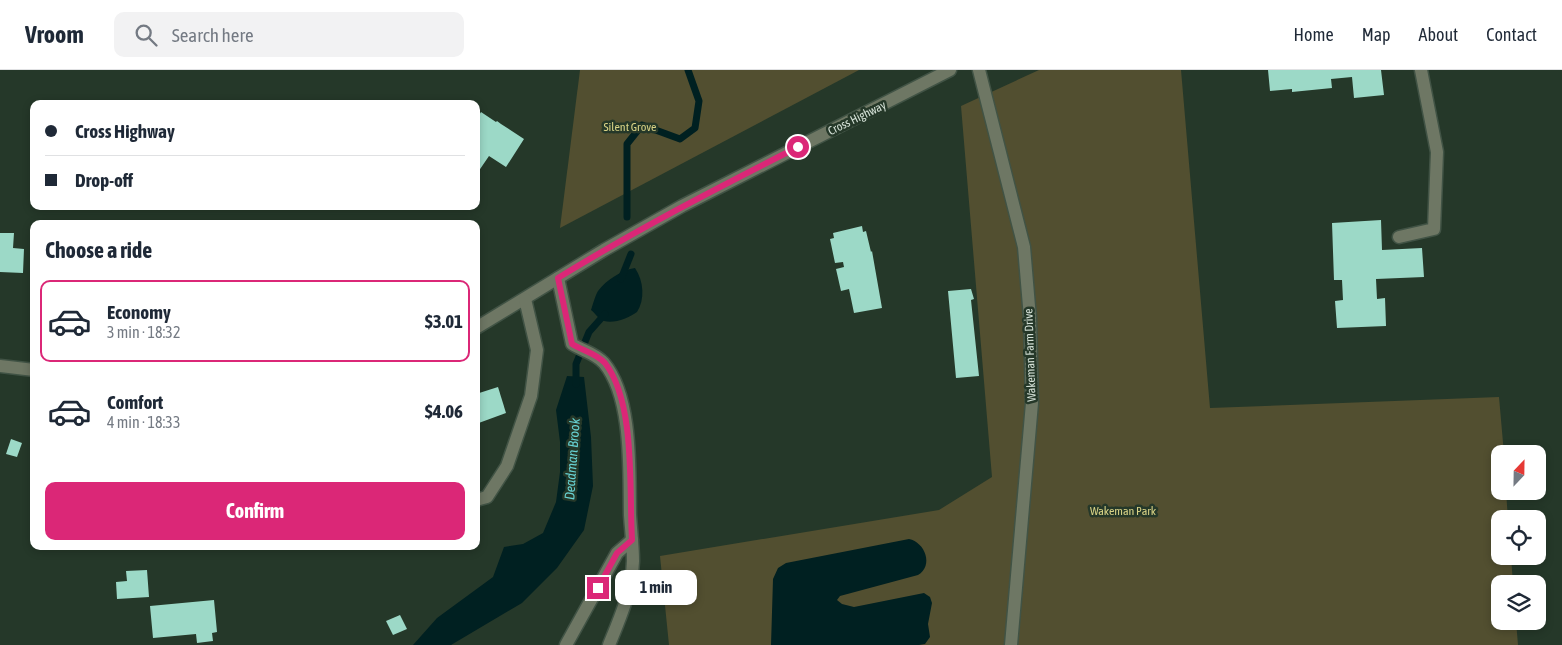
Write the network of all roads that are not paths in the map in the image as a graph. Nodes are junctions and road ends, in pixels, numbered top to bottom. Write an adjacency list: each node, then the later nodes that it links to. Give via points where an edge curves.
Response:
1 (950, 70): 5 (street, Cross Highway, via 682,206)
2 (979, 70): 14 (street, Wakeman Farm Drive, via 1024,247 1031,327 1032,403)
3 (1421, 70): 4 (street, via 1437,152 1434,229)
4 (1399, 237)
5 (558, 278): 6 (street, Cross Highway); 11 (street, via 572,344 593,353 604,363 618,388 629,460)
6 (525, 299): 7 (street, Cross Highway); 10 (street, via 537,350 531,396 507,466 487,497)
7 (480, 326)
8 (0, 366): 9 (street)
9 (30, 370)
10 (480, 499)
11 (632, 540): 12 (street, via 617,553); 13 (street, via 633,562 626,601)
12 (566, 645)
13 (608, 645)
14 (1011, 645)

